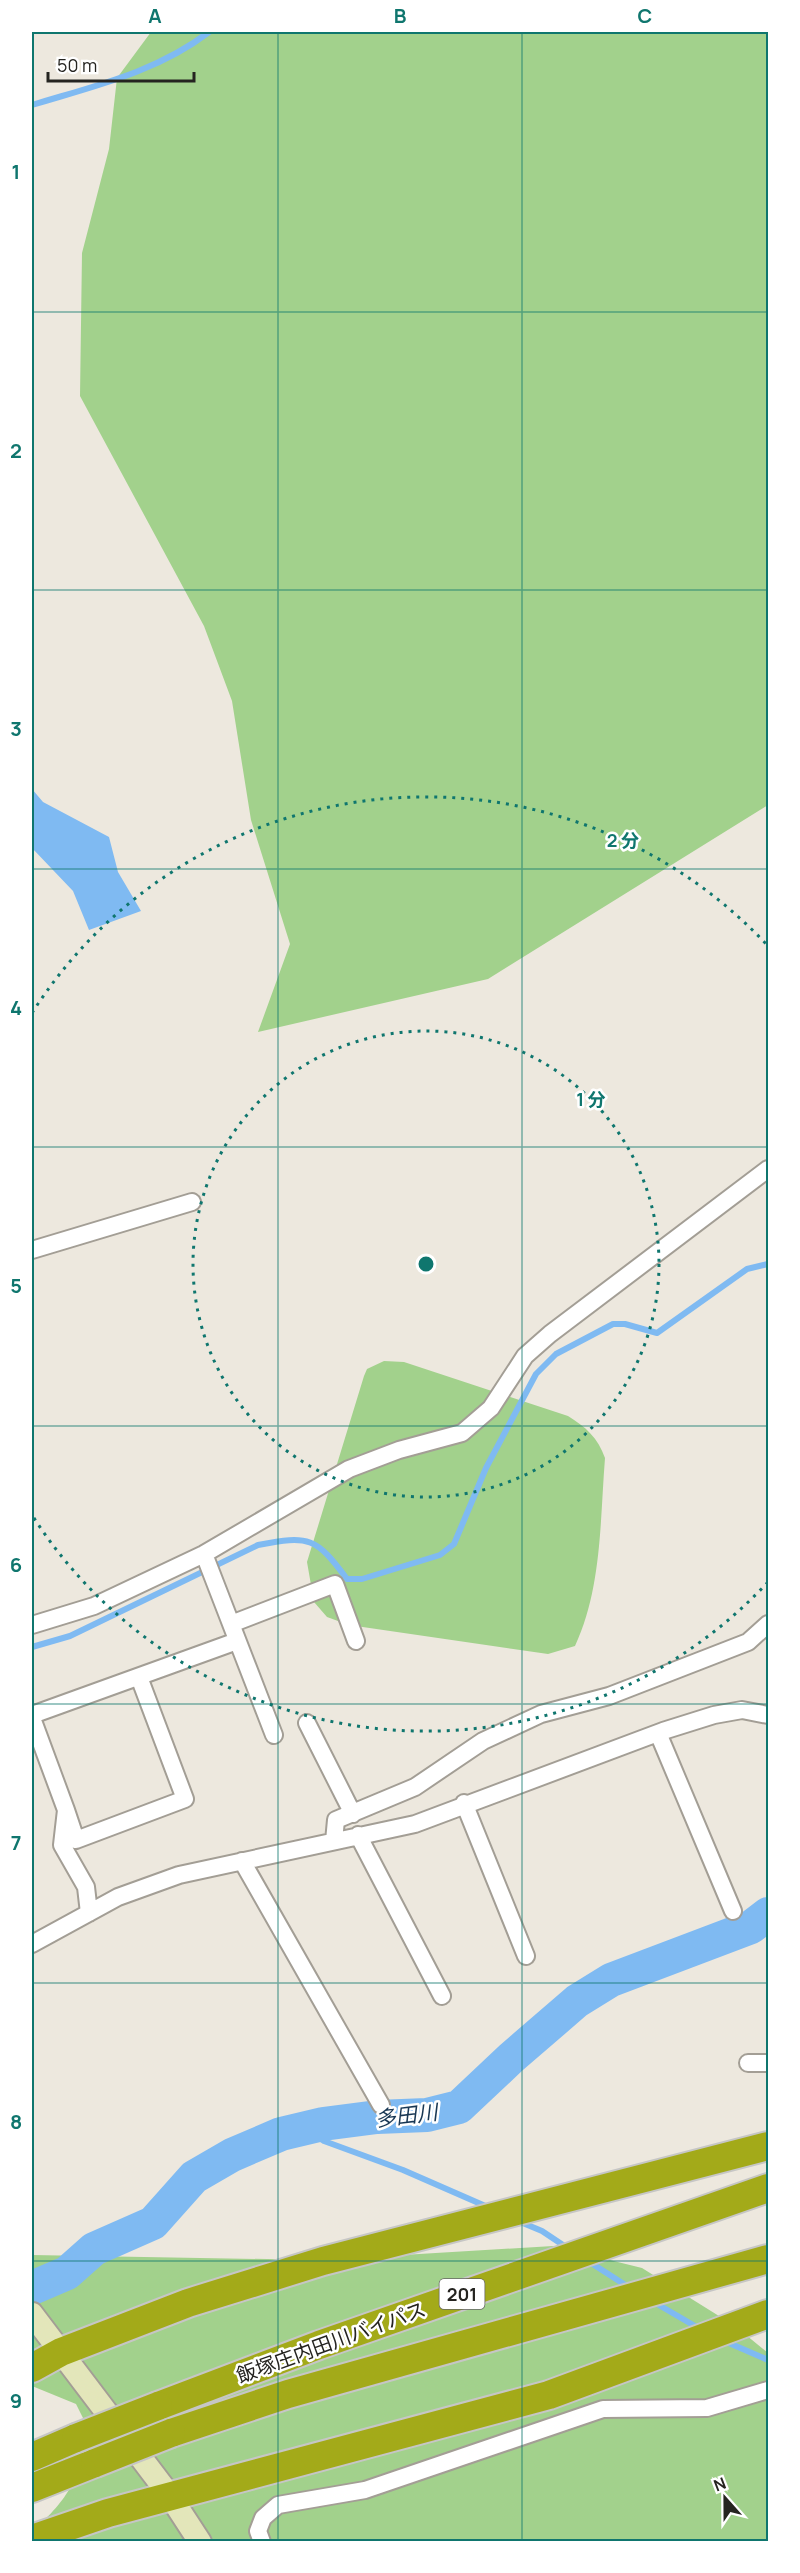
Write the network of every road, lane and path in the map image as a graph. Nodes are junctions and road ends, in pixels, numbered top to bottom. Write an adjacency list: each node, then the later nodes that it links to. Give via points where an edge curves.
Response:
1 (768, 1169): 4 (street, via 550,1334 525,1356 491,1408 462,1433 399,1449 349,1469)
2 (192, 1202): 3 (street)
3 (32, 1250)
4 (204, 1554): 5 (street); 7 (street, via 94,1606)
5 (231, 1624): 8 (street); 9 (street, via 335,1584)
6 (768, 1624): 20 (street, via 748,1642 609,1696 542,1714 483,1741 415,1787)
7 (32, 1625)
8 (237, 1641): 10 (street); 15 (street)
9 (356, 1641)
10 (139, 1677): 12 (street); 19 (street, via 185,1799 76,1840)
11 (768, 1715): 14 (street, via 742,1710)
12 (32, 1717): 16 (street)
13 (307, 1723): 20 (street)
14 (658, 1733): 18 (street); 24 (street)
15 (273, 1734)
16 (48, 1762): 17 (street); 19 (street)
17 (32, 1768)
18 (464, 1803): 21 (street, via 415,1824); 27 (street)
19 (66, 1810): 25 (street, via 62,1845 86,1887)
20 (353, 1814): 22 (street, via 336,1820)
21 (358, 1835): 22 (street); 28 (street)
22 (334, 1841): 23 (street)
23 (242, 1861): 25 (street, via 179,1875 118,1897); 31 (street)
24 (733, 1911)
25 (89, 1913): 26 (street)
26 (32, 1944)
27 (526, 1956)
28 (442, 1996)
29 (748, 2063): 30 (street)
30 (768, 2063)
31 (381, 2105)
32 (768, 2146): 37 (highway, via 323,2261 188,2303)
33 (768, 2188): 40 (highway, 飯塚庄内田川バイパス / 201, bridge, via 319,2345)
34 (768, 2259): 41 (highway, 飯塚庄内田川バイパス / 201, bridge, via 288,2394 171,2433)
35 (32, 2314): 37 (street)
36 (768, 2314): 42 (highway, via 549,2395)
37 (61, 2352): 38 (highway); 42 (street)
38 (32, 2368)
39 (768, 2390): 45 (street, via 707,2408 603,2409 365,2490 278,2505 263,2518 258,2531)
40 (32, 2457)
41 (32, 2488)
42 (170, 2496): 43 (highway); 44 (street)
43 (32, 2539)
44 (200, 2541)
45 (262, 2541)

